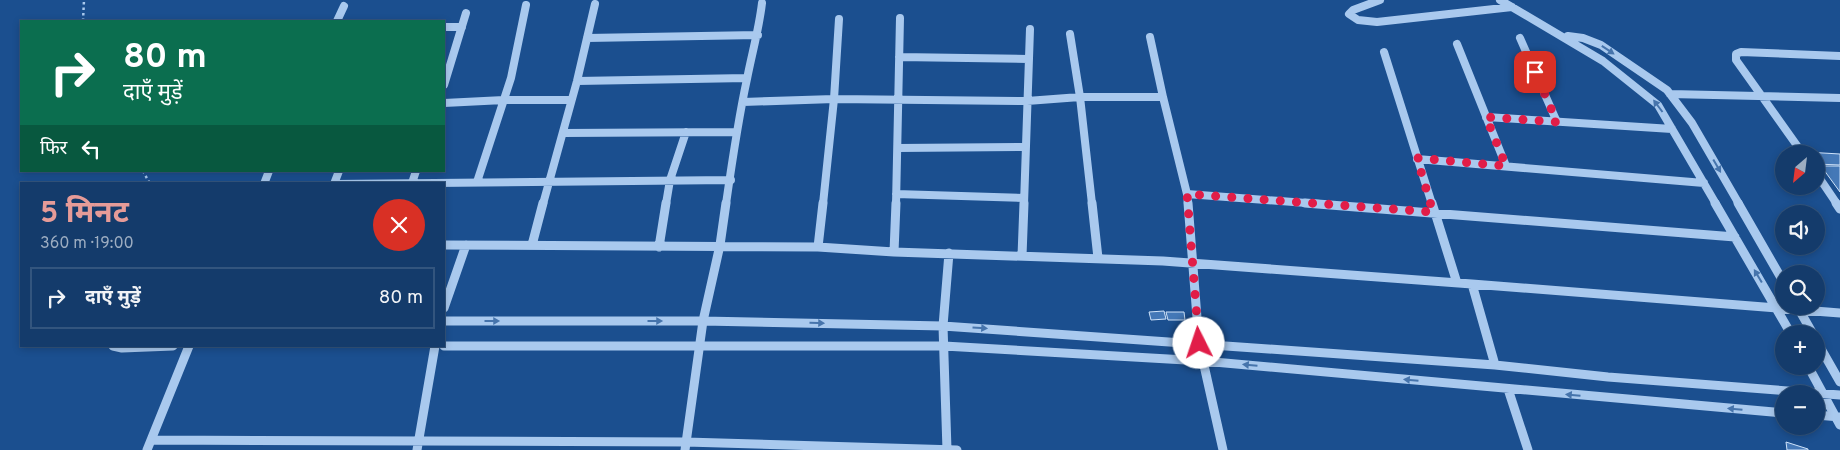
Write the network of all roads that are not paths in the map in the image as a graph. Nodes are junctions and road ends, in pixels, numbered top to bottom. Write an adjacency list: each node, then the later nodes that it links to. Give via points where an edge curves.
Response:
1 (1380, 0): 7 (street, via 1349,14 1363,22 1377,22)
2 (1500, 0): 7 (street)
3 (762, 3): 16 (street)
4 (595, 4): 19 (street)
5 (526, 5): 35 (street)
6 (344, 6): 11 (street)
7 (1512, 6): 17 (street)
8 (466, 13): 13 (street)
9 (900, 18): 24 (street)
10 (839, 19): 34 (street)
11 (337, 20)
12 (445, 27): 13 (street)
13 (462, 27): 26 (street)
14 (1030, 28): 25 (street)
15 (1070, 34): 31 (street)
16 (758, 35): 19 (street); 27 (street)
17 (1562, 35): 29 (street, one-way to 29, via 1601,45); 43 (street, one-way to 17, via 1658,105 1642,90 1591,51)
18 (1150, 37): 32 (street)
19 (587, 38): 28 (street)
20 (1520, 38): 42 (street)
21 (1457, 44): 41 (street)
22 (1384, 52): 50 (street)
23 (1840, 56): 30 (street, via 1736,54 1736,60)
24 (899, 57): 25 (street); 37 (street)
25 (1028, 58): 38 (street)
26 (447, 67)
27 (747, 78): 28 (street); 39 (street)
28 (576, 81): 36 (street)
29 (1670, 94): 30 (street); 76 (street, one-way to 76, via 1692,123)
30 (1762, 96): 33 (street); 47 (street)
31 (1080, 97): 32 (street); 38 (street); 74 (street)
32 (1163, 97): 60 (street)
33 (1840, 98)
34 (834, 99): 37 (street); 39 (street); 70 (street)
35 (504, 100): 36 (street); 40 (street); 56 (street)
36 (571, 100): 46 (street)
37 (898, 101): 38 (street); 49 (street)
38 (1027, 101): 48 (street)
39 (743, 102): 45 (street)
40 (445, 104)
41 (1486, 117): 42 (street); 51 (street)
42 (1557, 122): 43 (street)
43 (1672, 129): 57 (street)
44 (686, 132): 45 (street); 46 (street); 52 (street)
45 (737, 132): 53 (street)
46 (563, 133): 54 (street)
47 (1797, 145)
48 (1026, 147): 49 (street); 61 (street)
49 (898, 148): 59 (street)
50 (1417, 158): 51 (street); 63 (street)
51 (1506, 166): 57 (street)
52 (670, 180): 53 (street); 54 (street); 69 (street)
53 (731, 180): 65 (street)
54 (550, 181): 56 (street); 68 (street)
55 (445, 182): 56 (street)
56 (477, 182)
57 (1704, 183): 64 (street)
58 (1825, 186): 62 (street)
59 (896, 194): 61 (street); 71 (street)
60 (1187, 194): 63 (street); 75 (street)
61 (1024, 198): 73 (street)
62 (1840, 208)
63 (1433, 212): 64 (street); 77 (street)
64 (1735, 236): 80 (street, one-way to 64)
65 (720, 244): 69 (street); 70 (street); 84 (street)
66 (445, 245): 67 (street)
67 (466, 245): 68 (street); 79 (street)
68 (532, 245): 69 (street)
69 (659, 247)
70 (818, 247): 71 (street)
71 (894, 252): 72 (street)
72 (949, 253): 73 (street); 86 (street)
73 (1022, 256): 74 (street)
74 (1098, 258): 75 (street)
75 (1194, 263): 77 (street); 87 (street)
76 (1775, 267)
77 (1457, 283): 78 (street)
78 (1472, 284): 81 (street); 97 (street)
79 (445, 305)
80 (1775, 305)
81 (1775, 308)
82 (1825, 311): 83 (street)
83 (1840, 313)
84 (703, 321): 85 (street, one-way to 84); 86 (street, one-way to 86); 89 (street)
85 (445, 322)
86 (944, 326): 87 (street, one-way to 87); 90 (street)
87 (1199, 343): 96 (street); 97 (street)
88 (445, 346): 89 (street)
89 (700, 346): 90 (street); 113 (street)
90 (944, 346): 96 (street); 116 (street)
91 (118, 347): 92 (street)
92 (148, 347)
93 (189, 347): 107 (street)
94 (435, 347): 110 (street)
95 (1825, 356): 98 (street)
96 (1203, 361): 99 (street, one-way to 96); 118 (street)
97 (1495, 365): 100 (street)
98 (1840, 382)
99 (1508, 389): 104 (street, one-way to 99); 119 (street)
100 (1775, 390)
101 (1825, 394): 102 (street)
102 (1840, 395)
103 (1825, 397): 106 (street)
104 (1775, 412)
105 (1825, 418): 106 (street)
106 (1838, 420)
107 (152, 440): 108 (street); 115 (street)
108 (246, 445): 109 (street)
109 (332, 445): 110 (street)
110 (418, 445): 111 (street)
111 (523, 445): 112 (street)
112 (598, 446): 113 (street)
113 (686, 446): 114 (street)
114 (795, 448): 116 (street)
115 (147, 450)
116 (946, 450): 117 (street)
117 (957, 450)
118 (1222, 450)
119 (1528, 450)

